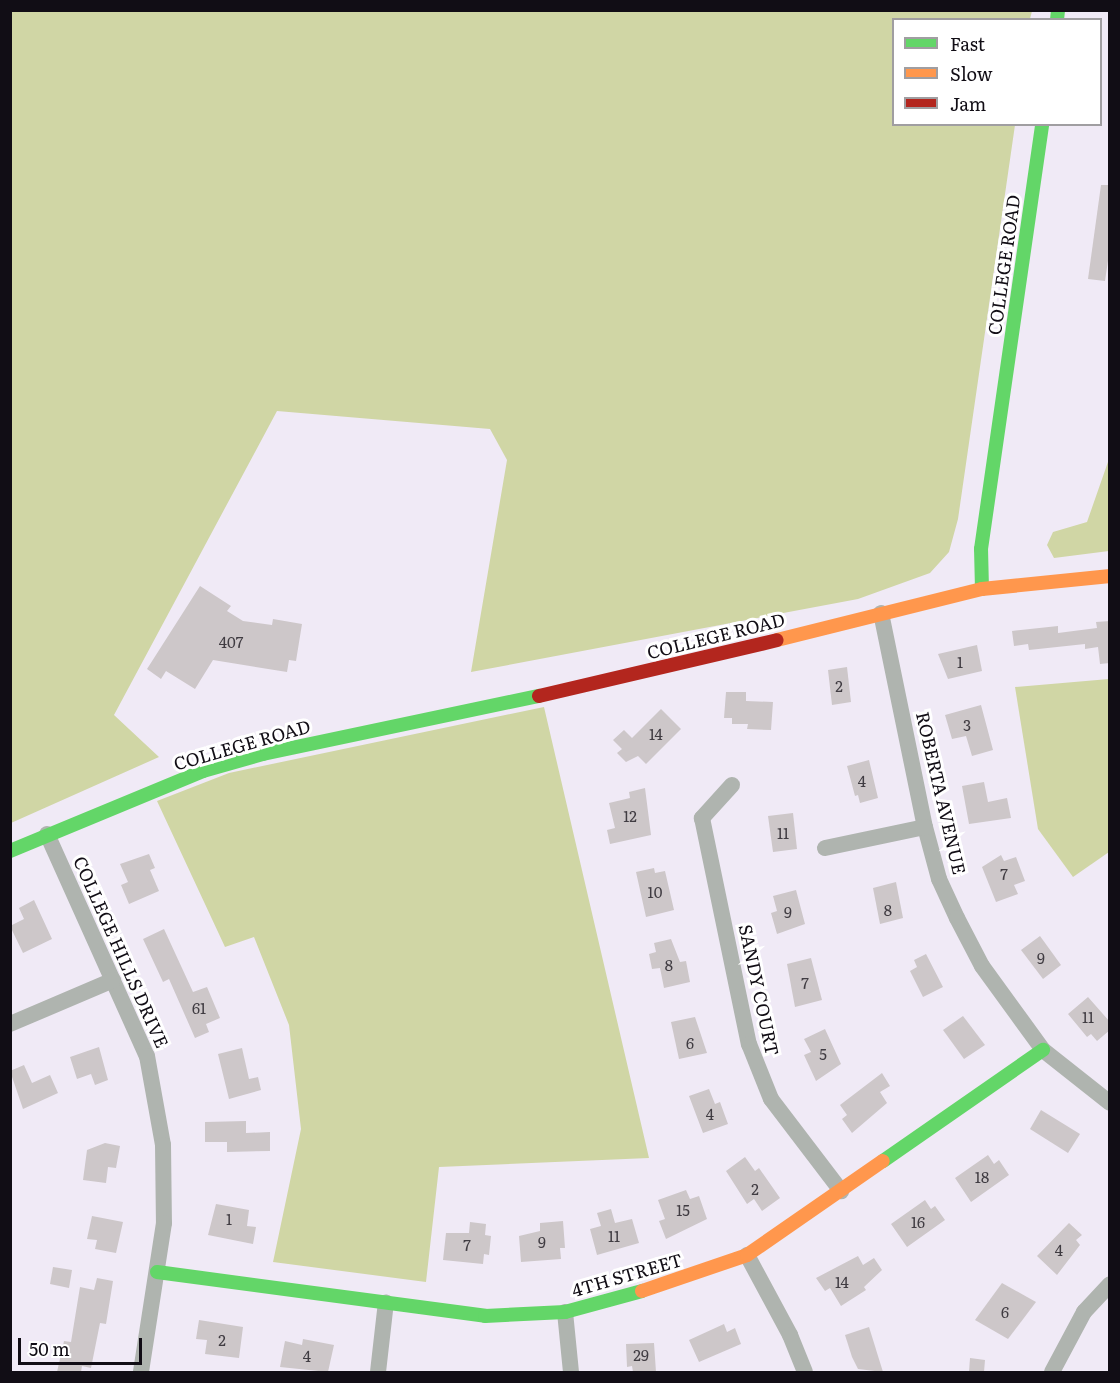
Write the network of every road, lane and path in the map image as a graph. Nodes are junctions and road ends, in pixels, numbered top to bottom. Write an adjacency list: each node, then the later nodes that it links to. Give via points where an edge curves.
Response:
1 (1042, 126): 3 (street, COLLEGE ROAD, via 981,549)
2 (1110, 576): 3 (street)
3 (982, 589): 4 (street, COLLEGE ROAD)
4 (881, 613): 6 (street, ROBERTA AVENUE); 7 (street, COLLEGE ROAD, via 615,680 263,754 203,771)
5 (732, 785): 14 (street, SANDY COURT, via 702,818 752,1054 771,1100)
6 (925, 827): 8 (street); 12 (street, ROBERTA AVENUE, via 939,879 982,966)
7 (47, 834): 9 (street, COLLEGE ROAD); 10 (street, COLLEGE HILLS DRIVE)
8 (825, 848)
9 (10, 851)
10 (113, 980): 11 (street); 16 (street, COLLEGE HILLS DRIVE, via 147,1056 163,1145 164,1223)
11 (10, 1024)
12 (1043, 1050): 13 (street, ROBERTA AVENUE); 14 (street, 4TH STREET)
13 (1110, 1103)
14 (841, 1191): 15 (street, 4TH STREET)
15 (747, 1255): 19 (street, 4TH STREET); 23 (street)
16 (157, 1272): 18 (street, 4TH STREET); 20 (street, COLLEGE HILLS DRIVE)
17 (1110, 1284): 24 (street, via 1084,1312)
18 (386, 1302): 19 (street, 4TH STREET, via 485,1316); 21 (street)
19 (565, 1312): 22 (street)
20 (141, 1372)
21 (378, 1372)
22 (571, 1372)
23 (805, 1372)
24 (1052, 1372)

